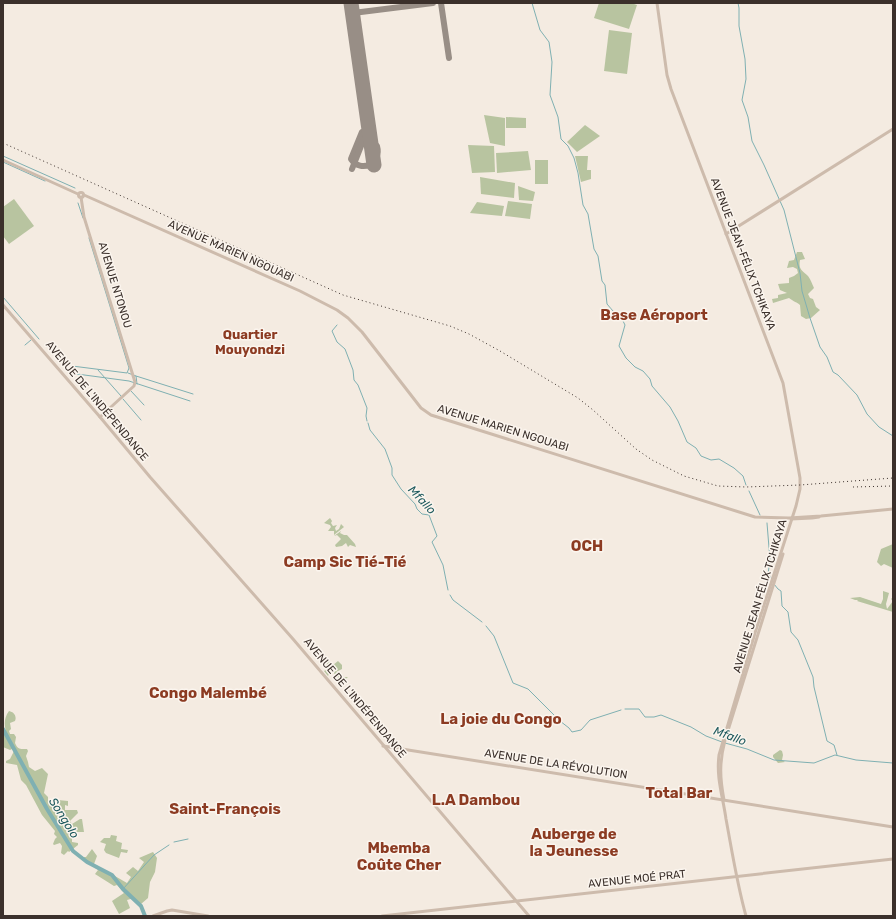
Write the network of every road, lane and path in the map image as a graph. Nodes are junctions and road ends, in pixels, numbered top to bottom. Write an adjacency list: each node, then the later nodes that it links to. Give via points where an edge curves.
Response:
1 (657, 3): 5 (street, AVENUE JEAN-FÉLIX TCHIKAYA, via 671,90)
2 (893, 129): 5 (street)
3 (3, 160): 4 (street, AVENUE MARIEN NGOUABI)
4 (81, 196): 7 (street, AVENUE NTONOU, via 84,217 134,378 134,386); 9 (street, AVENUE MARIEN NGOUABI, via 296,289 343,313 362,332 421,408 431,416 743,514 761,518)
5 (726, 234): 9 (street, AVENUE JEAN-FÉLIX TCHIKAYA, via 783,382 800,478 800,489)
6 (3, 304): 7 (street, AVENUE DE L'INDÉPENDANCE)
7 (100, 417): 10 (street, AVENUE DE L'INDÉPENDANCE)
8 (893, 509): 9 (street, AVENUE MARIEN NGOUABI)
9 (792, 517): 11 (street, AVENUE JEAN FÉLIX TCHIKAYA, via 721,745 718,769)
10 (383, 746): 12 (street, AVENUE DE LA RÉVOLUTION); 13 (street, AVENUE DE LA RÉVOLUTION); 18 (street, AVENUE DE L'INDÉPENDANCE)
11 (722, 795): 12 (street); 13 (street, AVENUE JEAN FÉLIX TCHIKAYA); 14 (street)
12 (717, 799): 13 (street, AVENUE DE LA RÉVOLUTION)
13 (723, 801): 14 (street, AVENUE DE LA RÉVOLUTION); 15 (street, AVENUE DE LA RÉVOLUTION); 17 (street, AVENUE JEAN FÉLIX TCHIKAYA)
14 (730, 801): 15 (street, AVENUE DE LA RÉVOLUTION)
15 (893, 828)
16 (893, 860): 17 (street, AVENUE MOÉ PRAT)
17 (737, 877): 18 (street, AVENUE MOÉ PRAT); 23 (street, AVENUE JEAN FÉLIX TCHIKAYA)
18 (516, 901): 21 (street, AVENUE MOÉ PRAT); 22 (street)
19 (153, 916): 20 (street, via 172,910)
20 (208, 916)
21 (382, 916)
22 (529, 916)
23 (746, 916)

